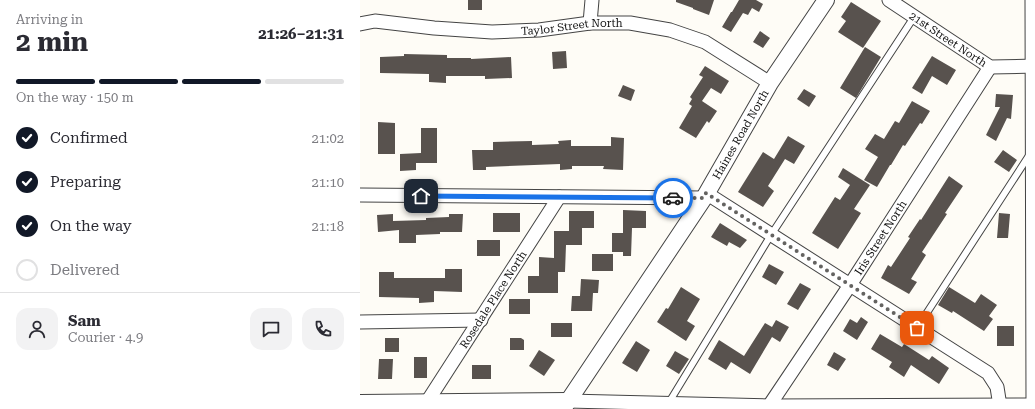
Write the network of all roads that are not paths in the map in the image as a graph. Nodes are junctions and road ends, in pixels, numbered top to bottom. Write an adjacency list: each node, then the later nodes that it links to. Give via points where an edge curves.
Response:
1 (592, 0): 6 (street)
2 (826, 0): 10 (street, Haines Road North)
3 (889, 0): 5 (street, 21st Street North)
4 (1032, 0): 8 (street)
5 (914, 17): 9 (street, 21st Street North); 15 (lane)
6 (590, 23): 7 (street, Taylor Street North, via 539,30 492,32 375,21); 10 (street, Taylor Street North, via 630,23 670,30 705,42)
7 (360, 24)
8 (1034, 66): 9 (street, 21st Street North); 11 (street)
9 (990, 67): 16 (street, Iris Street North)
10 (770, 84): 13 (street, Haines Road North)
11 (1032, 151): 19 (lane); 24 (street)
12 (360, 195): 14 (street)
13 (705, 196): 14 (street); 15 (street); 23 (street, Haines Road North)
14 (559, 197): 17 (street, Rosedale Place North)
15 (771, 235): 16 (street); 22 (lane)
16 (850, 285): 19 (street); 25 (street, Iris Street North)
17 (481, 320): 18 (street); 20 (street, Rosedale Place North)
18 (360, 322)
19 (917, 328): 26 (street, via 988,374 997,388)
20 (427, 402): 21 (street); 23 (street)
21 (360, 403)
22 (668, 404): 23 (street); 25 (street)
23 (565, 405)
24 (1034, 405): 26 (street)
25 (769, 406): 27 (street)
26 (1000, 406): 27 (street)
27 (860, 408)

